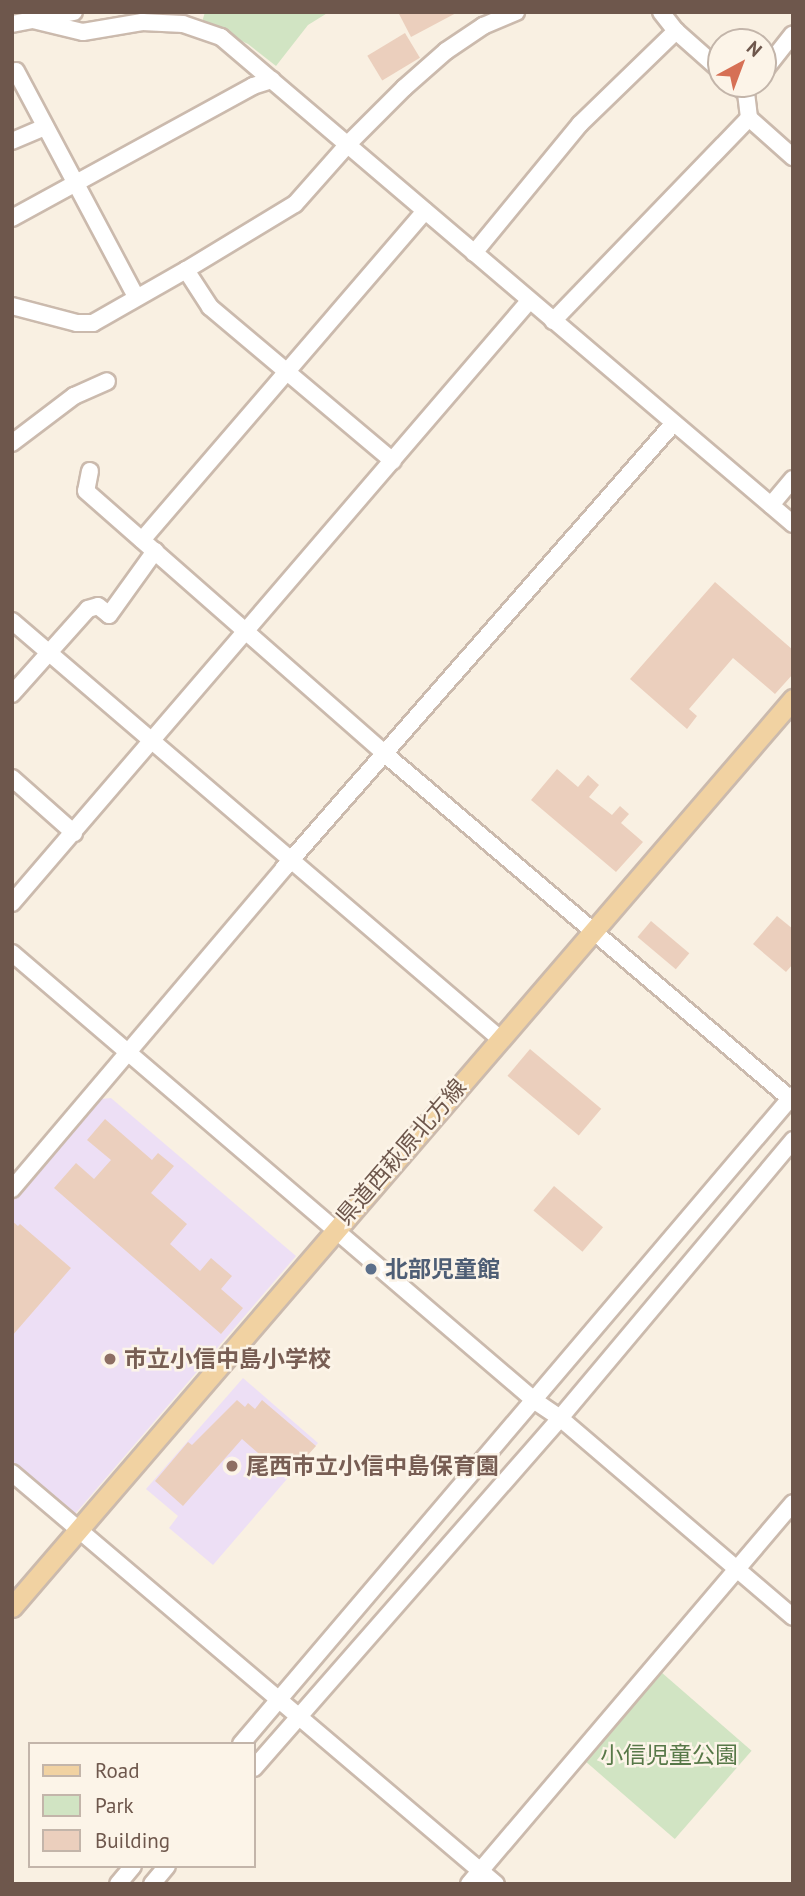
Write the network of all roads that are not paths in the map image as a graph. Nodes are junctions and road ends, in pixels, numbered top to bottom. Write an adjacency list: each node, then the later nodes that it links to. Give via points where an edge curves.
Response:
1 (74, 12): 4 (street)
2 (516, 12): 16 (street, via 483,26 446,51)
3 (661, 12): 6 (street)
4 (33, 20): 5 (street); 11 (street, via 83,32 142,22 183,24 221,37)
5 (12, 24)
6 (676, 31): 9 (street); 21 (street, via 580,124)
7 (793, 34): 8 (street)
8 (777, 54)
9 (707, 59)
10 (16, 71): 14 (street)
11 (272, 80): 16 (street); 18 (street, via 253,86)
12 (746, 98): 13 (street)
13 (749, 118): 17 (street); 26 (street)
14 (45, 127): 15 (street); 18 (street)
15 (12, 141)
16 (349, 143): 19 (street); 22 (street, via 295,205)
17 (793, 157)
18 (75, 184): 20 (street); 23 (street)
19 (425, 211): 21 (street); 27 (street)
20 (12, 218)
21 (474, 253): 24 (street)
22 (186, 270): 23 (street); 27 (street, via 210,307)
23 (136, 297): 25 (street, via 93,323)
24 (529, 300): 26 (street); 31 (street)
25 (12, 306)
26 (552, 321): 29 (street)
27 (287, 369): 31 (street); 36 (street)
28 (107, 381): 30 (street, via 74,396)
29 (673, 424): 34 (street); 44 (street)
30 (12, 443)
31 (393, 461): 39 (street)
32 (90, 471): 36 (street, via 86,492)
33 (793, 479): 34 (street)
34 (771, 505): 35 (street)
35 (793, 524)
36 (142, 540): 37 (street)
37 (155, 551): 39 (street); 40 (street, via 109,615 98,606 88,609)
38 (12, 621): 40 (street)
39 (246, 632): 43 (street); 44 (street)
40 (50, 652): 41 (street); 43 (street)
41 (12, 694)
42 (793, 699): 49 (main road, 県道西萩原北方線)
43 (152, 743): 46 (street); 47 (street)
44 (386, 755): 47 (street); 49 (street)
45 (12, 778): 46 (street)
46 (74, 833): 48 (street)
47 (292, 860): 51 (street); 52 (street)
48 (12, 903)
49 (593, 931): 51 (main road, 県道西萩原北方線); 53 (street)
50 (12, 953): 52 (street)
51 (499, 1038): 56 (main road, 県道西萩原北方線)
52 (127, 1054): 55 (street); 56 (street)
53 (792, 1099): 57 (street)
54 (793, 1140): 58 (street)
55 (14, 1184)
56 (335, 1228): 57 (street); 61 (main road, 県道西萩原北方線)
57 (535, 1401): 58 (street); 65 (street)
58 (559, 1418): 62 (street); 66 (street)
59 (12, 1473): 61 (street)
60 (793, 1503): 62 (street)
61 (79, 1529): 63 (main road, 県道西萩原北方線); 65 (street)
62 (736, 1569): 64 (street); 71 (street)
63 (12, 1607)
64 (793, 1617)
65 (280, 1700): 66 (street); 67 (street)
66 (300, 1717): 68 (street); 71 (street)
67 (243, 1742)
68 (256, 1766)
69 (131, 1868): 72 (street)
70 (165, 1868): 73 (street)
71 (480, 1871): 74 (street); 75 (street)
72 (118, 1884)
73 (152, 1884)
74 (469, 1884)
75 (496, 1884)

